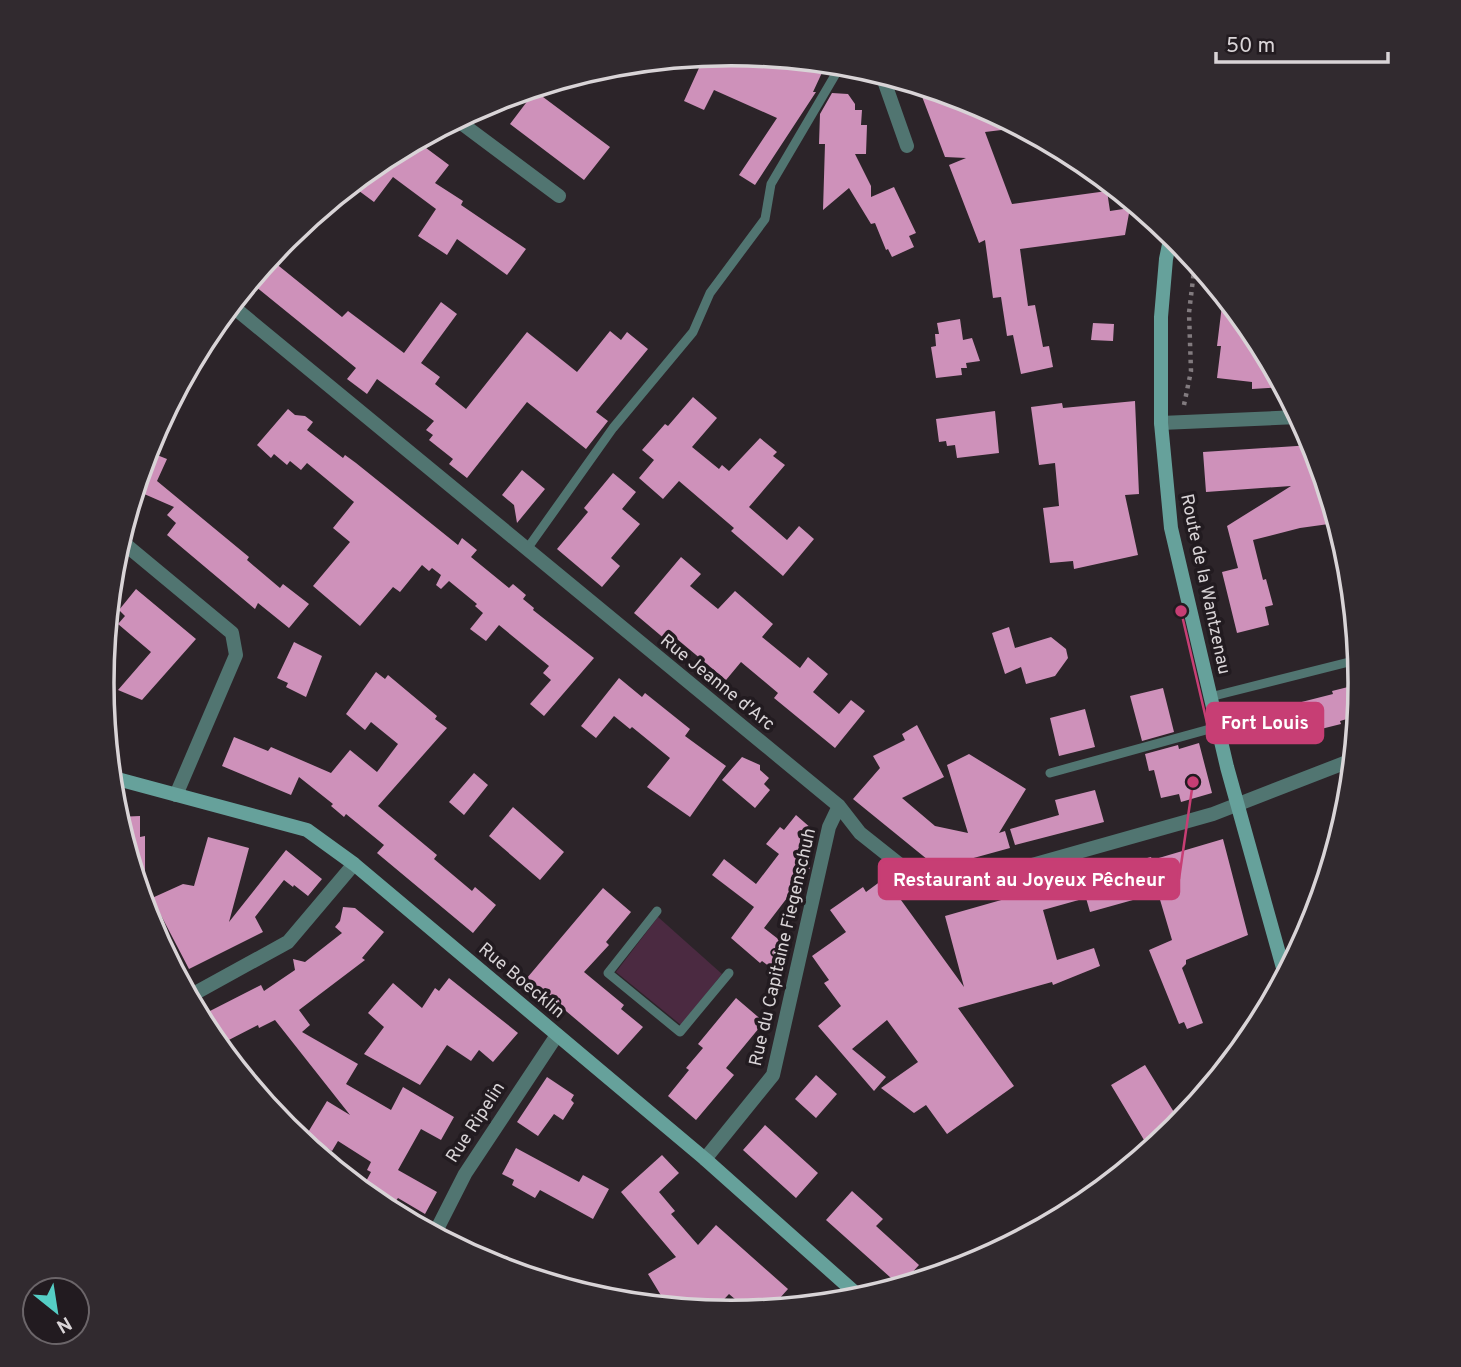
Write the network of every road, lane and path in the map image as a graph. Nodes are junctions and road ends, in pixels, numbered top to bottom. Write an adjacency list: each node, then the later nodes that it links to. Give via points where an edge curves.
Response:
1 (835, 76): 12 (lane, via 771,184 765,219 710,293 693,332 613,428)
2 (886, 87): 4 (street)
3 (466, 126): 5 (street)
4 (907, 146)
5 (559, 196)
6 (1168, 248): 10 (main road, Route de la Wantzenau, via 1161,317)
7 (1193, 276): 10 (path, via 1191,371 1184,405)
8 (239, 311): 12 (street, Rue Jeanne d'Arc)
9 (1287, 417): 10 (street)
10 (1161, 423): 14 (main road, Route de la Wantzenau, via 1171,528)
11 (129, 547): 19 (street, via 232,633 236,655)
12 (527, 550): 21 (street, Rue Jeanne d'Arc)
13 (1347, 662): 14 (lane)
14 (1210, 696): 15 (main road, Route de la Wantzenau)
15 (1217, 727): 17 (lane); 20 (main road, Route de la Wantzenau)
16 (1342, 764): 20 (street, Rue Jeanne d'Arc)
17 (1049, 773)
18 (121, 780): 19 (main road, Rue Boecklin)
19 (176, 796): 22 (main road, Rue Boecklin, via 307,830)
20 (1238, 805): 21 (street, Rue Jeanne d'Arc, via 943,890 928,887 860,833); 24 (main road, Route de la Wantzenau)
21 (839, 806): 28 (street, Rue du Capitaine Fiegenschuh, via 829,827 773,1074)
22 (354, 864): 26 (street, via 288,942); 27 (main road, Rue Boecklin)
23 (657, 911): 25 (lane, via 608,973 680,1032)
24 (1281, 961)
25 (729, 973)
26 (196, 992)
27 (557, 1035): 28 (main road, Rue Boecklin); 29 (street, Rue Ripelin, via 465,1174)
28 (705, 1159): 30 (main road, Rue Boecklin)
29 (438, 1227)
30 (851, 1289)

